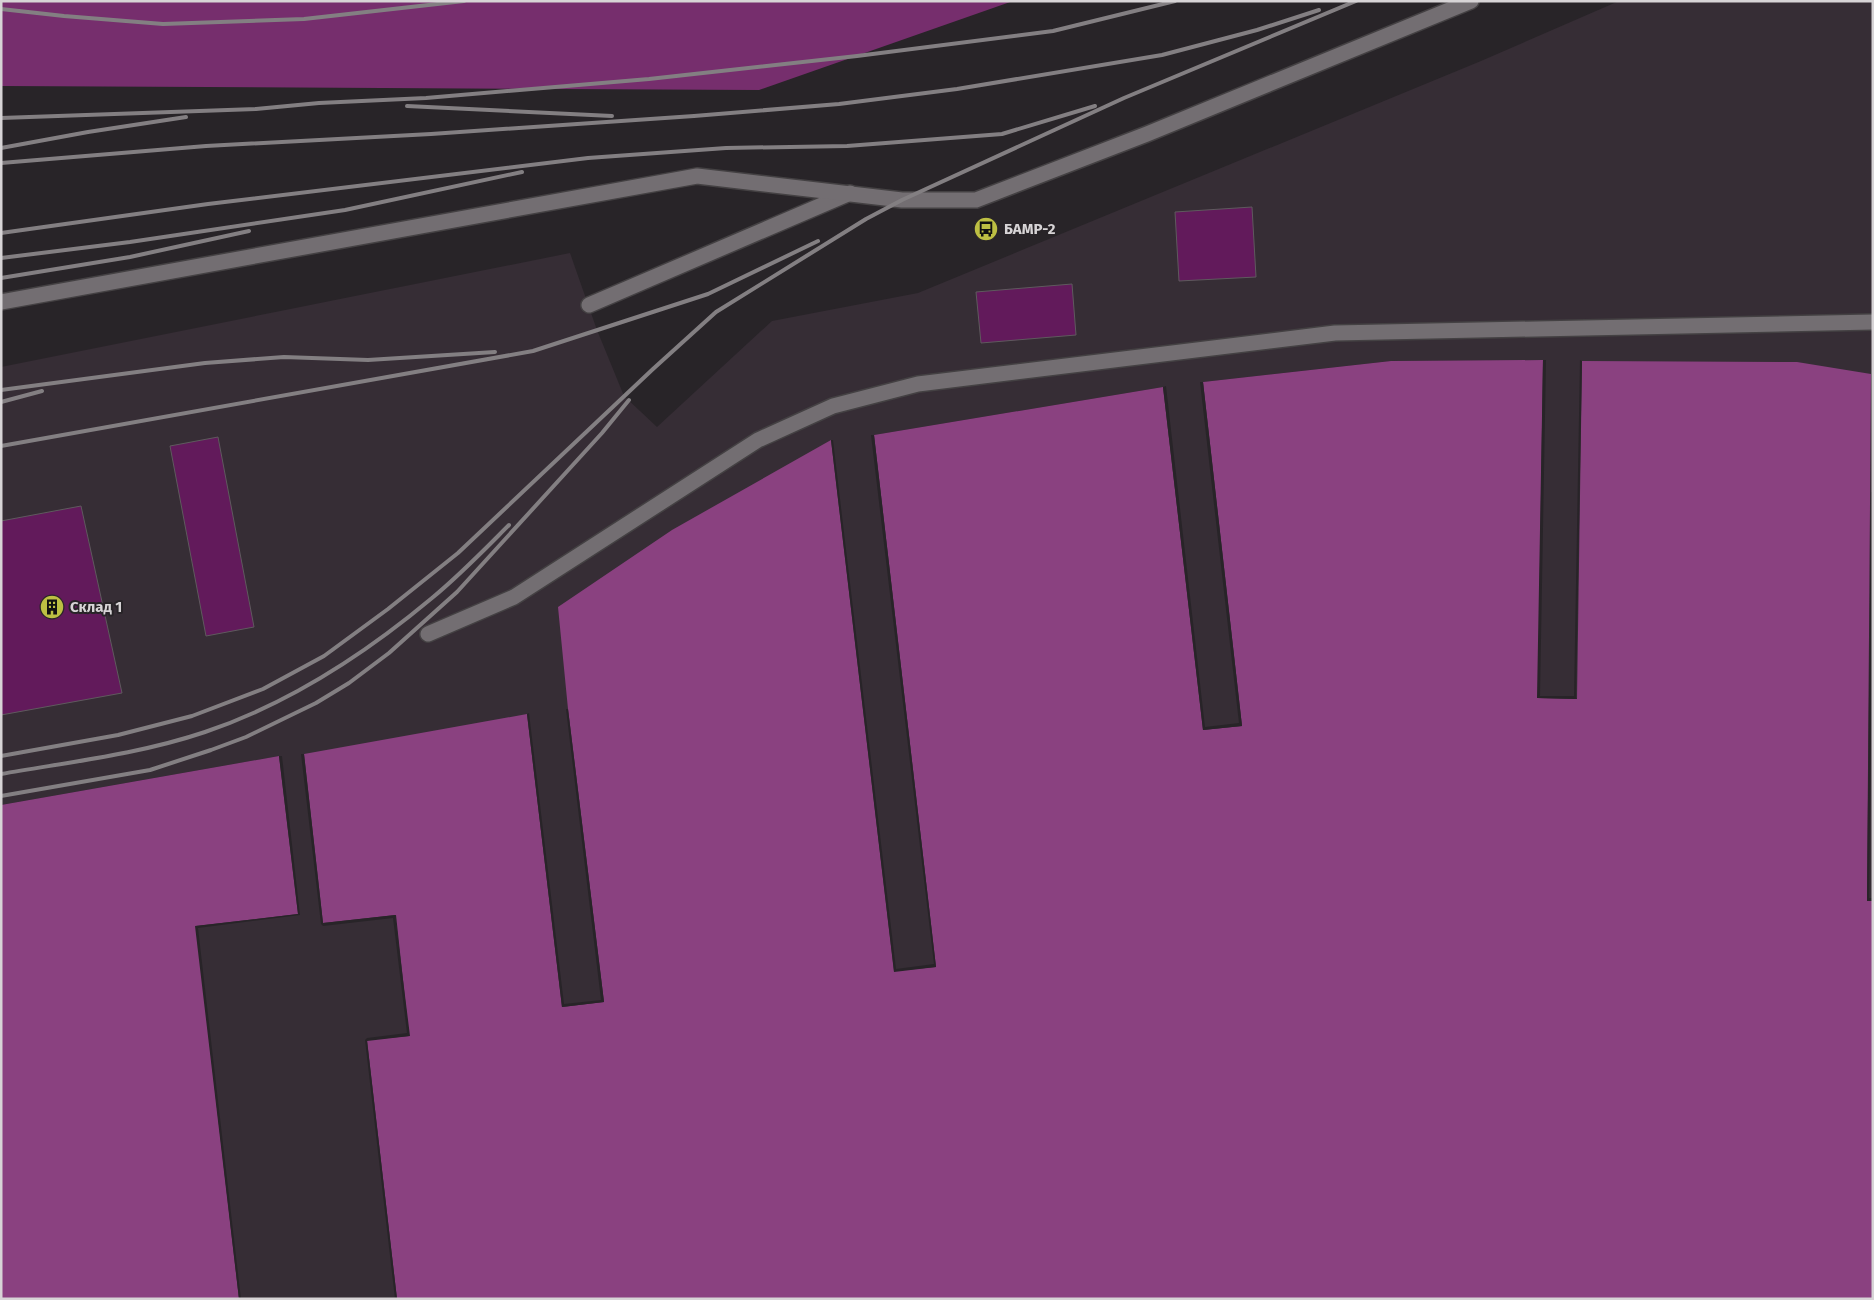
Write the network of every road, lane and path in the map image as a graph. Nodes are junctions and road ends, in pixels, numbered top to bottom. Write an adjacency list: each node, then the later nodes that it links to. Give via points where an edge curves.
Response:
1 (1471, 1): 2 (street, via 1147,134 976,200 902,200)
2 (850, 193): 3 (street, via 697,176); 4 (street)
3 (1, 302)
4 (589, 305)
5 (1873, 322): 6 (street, via 1335,333 918,384 833,406 758,440 514,597)
6 (428, 634)

